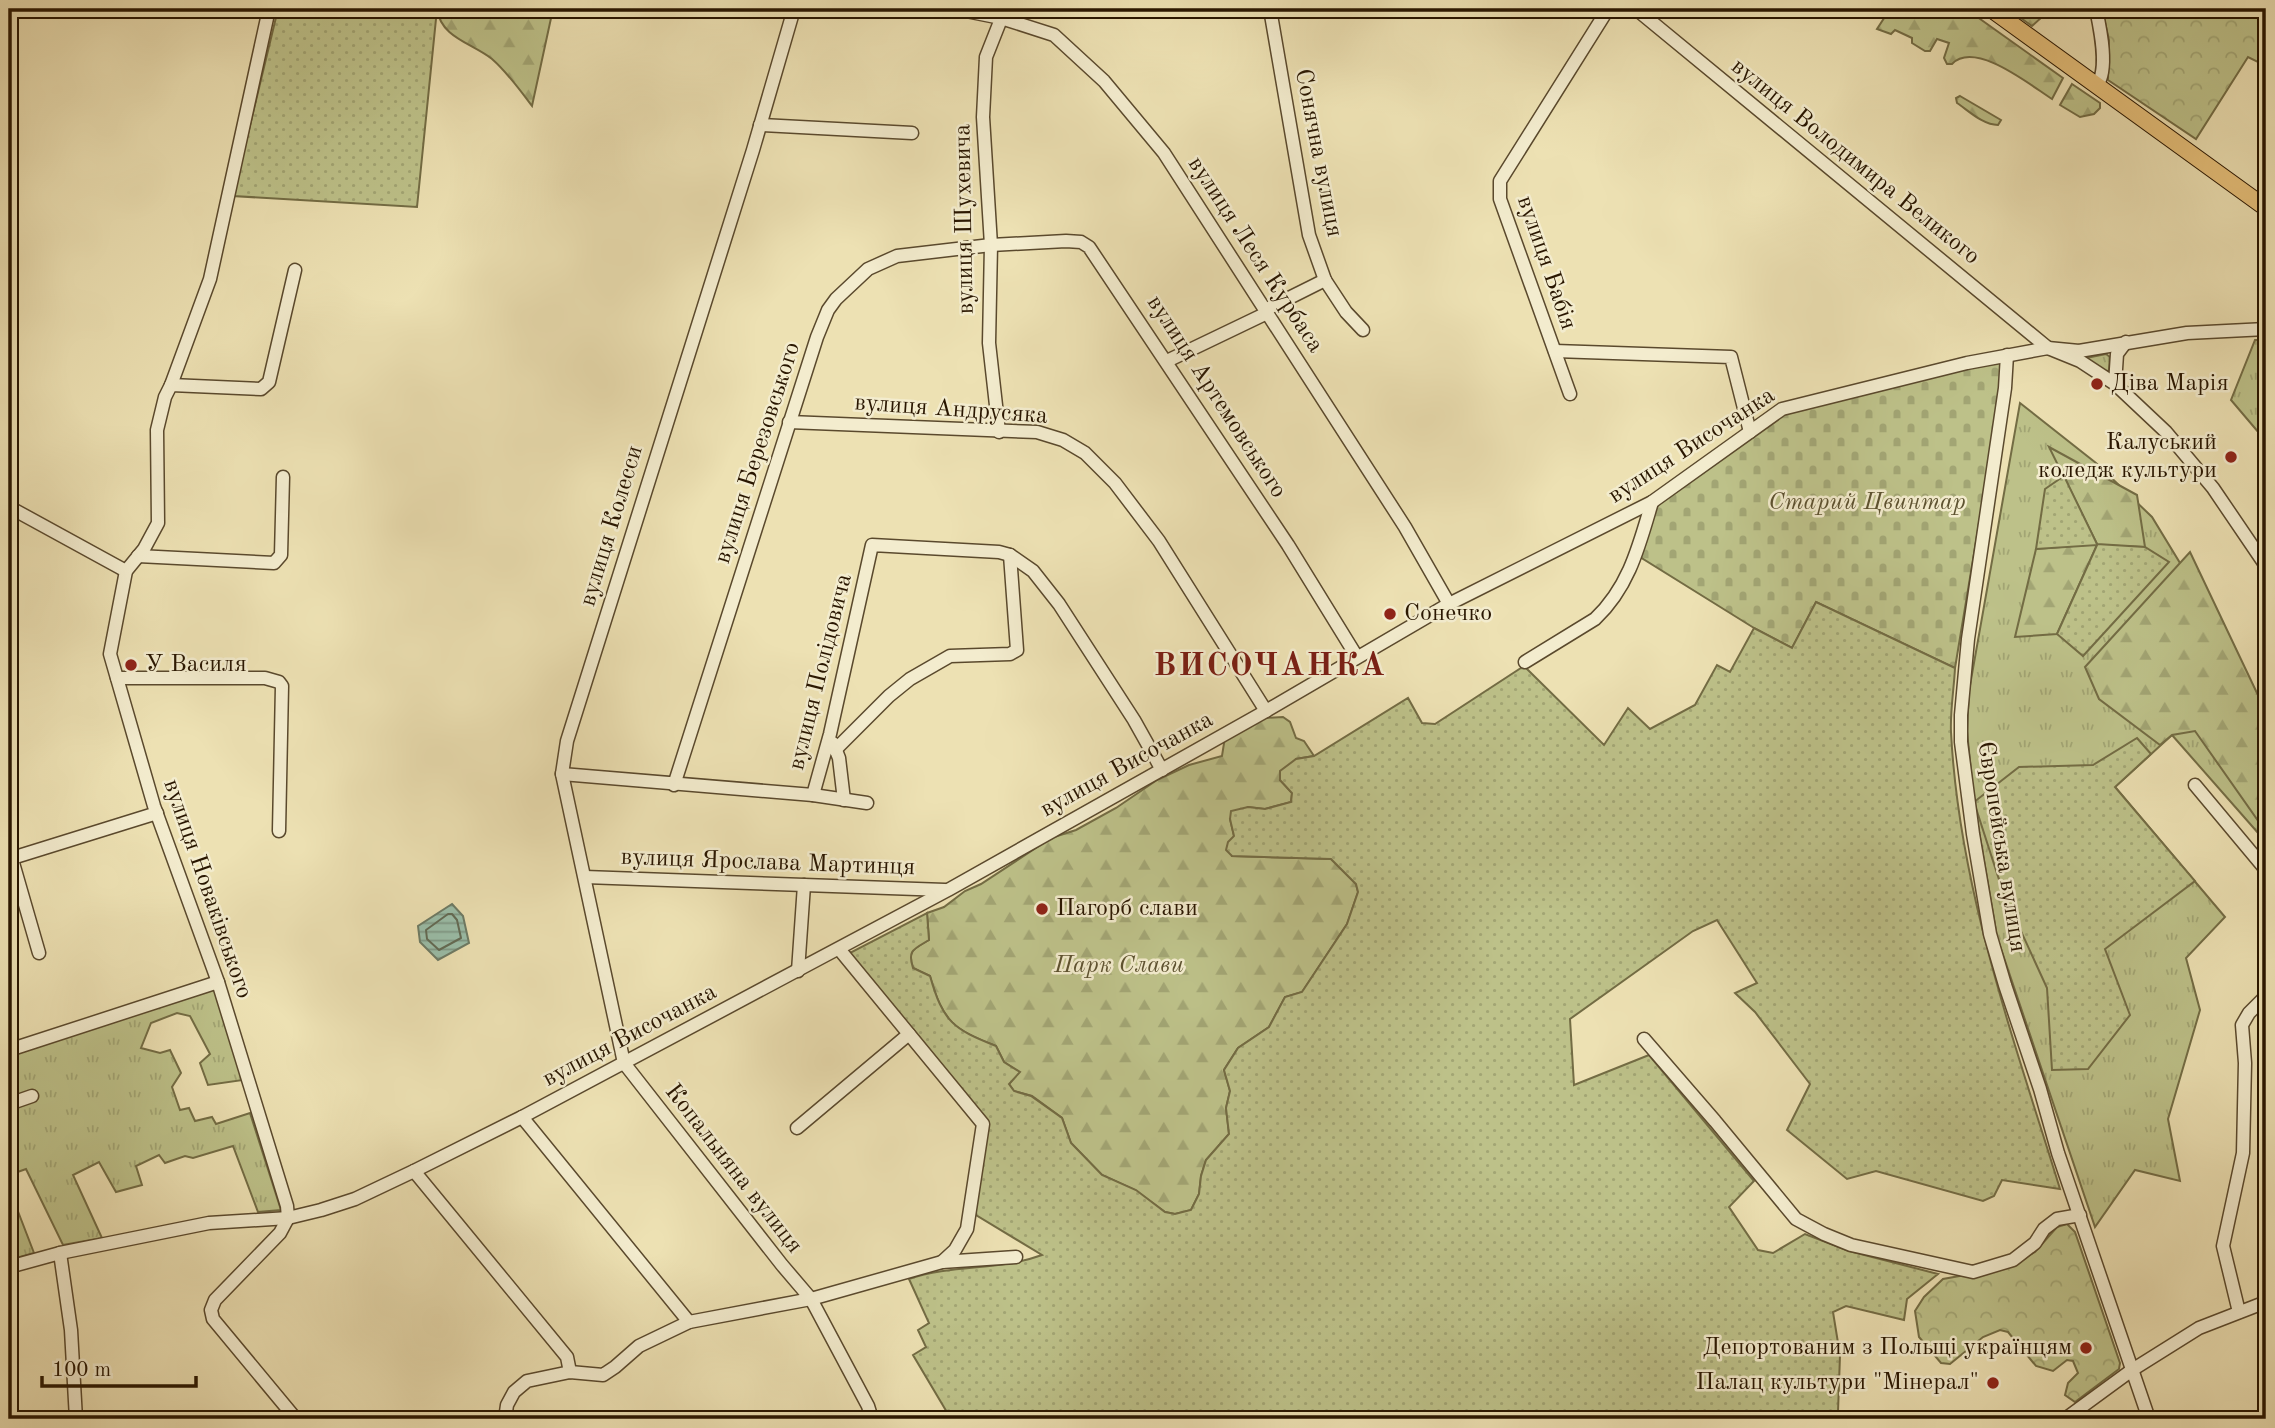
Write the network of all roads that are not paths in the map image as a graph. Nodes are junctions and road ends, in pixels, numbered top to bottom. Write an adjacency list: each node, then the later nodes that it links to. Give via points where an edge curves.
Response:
1 (269, 9): 26 (street, via 209,279)
2 (794, 9): 11 (street, вулиця Колесси)
3 (956, 9): 9 (street, вулиця Леся Курбаса)
4 (1270, 9): 16 (street, Сонячна вулиця, via 1309,235)
5 (1608, 9): 22 (street, вулиця Бабія, via 1500,181 1500,199)
6 (1636, 9): 21 (street, вулиця Володимира Великого)
7 (1991, 9): 10 (main road)
8 (2096, 9): 10 (street, via 2102,40 2102,79)
9 (1003, 13): 14 (street, вулиця Шухевича, via 986,57 983,117); 17 (street, вулиця Леся Курбаса, via 1054,35 1104,81 1164,153)
10 (2097, 85): 13 (main road)
11 (760, 125): 12 (street); 46 (street, вулиця Колесси, via 567,741)
12 (912, 133)
13 (2266, 208)
14 (991, 246): 24 (street, вулиця Артемовського, via 1066,241 1089,247); 28 (street, вулиця Березовського, via 897,256 868,269 828,310); 29 (street, вулиця Шухевича, via 989,343)
15 (295, 270): 26 (street, via 270,382 261,389)
16 (1325, 280): 17 (street); 19 (street, Сонячна вулиця)
17 (1266, 312): 24 (street); 38 (street, вулиця Леся Курбаса, via 1405,527)
18 (2266, 329): 20 (street, вулиця Височанка, via 2187,332)
19 (1363, 331)
20 (2126, 342): 21 (street, вулиця Височанка, via 2079,351); 25 (street, via 2117,354)
21 (2048, 348): 23 (street, вулиця Височанка); 25 (street, via 2080,361)
22 (1555, 351): 27 (street); 30 (street, вулиця Бабія, via 1731,357)
23 (2007, 355): 30 (street, вулиця Височанка, via 1782,409); 73 (street, Європейська вулиця, via 1968,639 1961,742 1990,934)
24 (1167, 361): 39 (street, вулиця Артемовського)
25 (2115, 384): 36 (street, via 2166,432 2213,488)
26 (171, 386): 35 (street, via 157,430 158,523)
27 (1570, 394)
28 (789, 422): 29 (street, вулиця Андрусяка); 47 (street, вулиця Березовського)
29 (999, 432): 42 (street, вулиця Андрусяка, via 1037,432 1063,440 1085,453 1115,483 1158,541)
30 (1750, 432): 32 (street, вулиця Височанка)
31 (283, 477): 35 (street, via 281,555 274,562)
32 (1652, 502): 38 (street, вулиця Височанка); 40 (street, via 1623,585 1603,612)
33 (9, 508): 37 (street)
34 (1010, 555): 43 (street, вулиця Полідовича, via 872,545); 44 (street, via 1017,650 950,656 910,679); 45 (street, via 1033,571 1059,604)
35 (138, 556): 37 (street)
36 (2266, 566)
37 (126, 571): 41 (street, вулиця Новаківського, via 110,654)
38 (1449, 604): 39 (street, вулиця Височанка)
39 (1357, 657): 42 (street, вулиця Височанка)
40 (1525, 662)
41 (117, 678): 52 (street, вулиця Новаківського); 53 (street, via 265,678 279,682)
42 (1266, 711): 45 (street, вулиця Височанка)
43 (830, 734): 44 (street); 49 (street, вулиця Полідовича)
44 (835, 750): 50 (street)
45 (1162, 770): 58 (street, вулиця Височанка)
46 (562, 774): 47 (street); 56 (street, вулиця Колесси)
47 (674, 785): 49 (street)
48 (2195, 785): 55 (street)
49 (813, 795): 50 (street)
50 (844, 800): 51 (street)
51 (867, 803)
52 (157, 813): 54 (street); 62 (street, вулиця Новаківського)
53 (279, 831)
54 (10, 855): 60 (street)
55 (2266, 870)
56 (585, 877): 57 (street, вулиця Ярослава Мартинця); 67 (street, вулиця Колесси)
57 (804, 885): 58 (street, вулиця Ярослава Мартинця); 61 (street)
58 (948, 890): 59 (street, вулиця Височанка)
59 (839, 949): 61 (street, вулиця Височанка); 64 (street)
60 (39, 953)
61 (798, 971): 67 (street, вулиця Височанка)
62 (218, 982): 66 (street); 74 (street, вулиця Новаківського)
63 (2266, 996): 81 (street, via 2242,1025 2243,1153 2223,1246)
64 (909, 1034): 71 (street); 77 (street, via 983,1125 967,1229 956,1250)
65 (1644, 1040): 73 (street, via 1796,1219 1851,1245 1973,1272 2013,1260 2057,1219)
66 (9, 1049)
67 (624, 1063): 70 (street, вулиця Височанка); 79 (street, Копальняна вулиця)
68 (32, 1096): 69 (street)
69 (9, 1104)
70 (522, 1117): 72 (street, вулиця Височанка); 82 (street)
71 (797, 1128)
72 (414, 1171): 74 (street, вулиця Височанка, via 355,1199); 84 (street, via 567,1357)
73 (2080, 1215): 83 (street, Європейська вулиця)
74 (288, 1218): 75 (street, вулиця Височанка, via 209,1223); 86 (street, via 211,1310 213,1319)
75 (60, 1253): 78 (street, вулиця Височанка); 85 (street, via 71,1330)
76 (1016, 1258): 77 (street)
77 (942, 1262): 79 (street)
78 (9, 1267)
79 (811, 1299): 82 (street); 88 (street, Копальняна вулиця)
80 (2266, 1302): 81 (street)
81 (2239, 1312): 83 (street, via 2199,1328)
82 (689, 1322): 84 (street, via 639,1346 603,1375)
83 (2132, 1370): 89 (street); 90 (street, Європейська вулиця)
84 (570, 1371): 87 (street, via 527,1381 513,1392)
85 (76, 1419)
86 (296, 1419)
87 (505, 1419)
88 (872, 1419)
89 (2065, 1419)
90 (2149, 1419)

